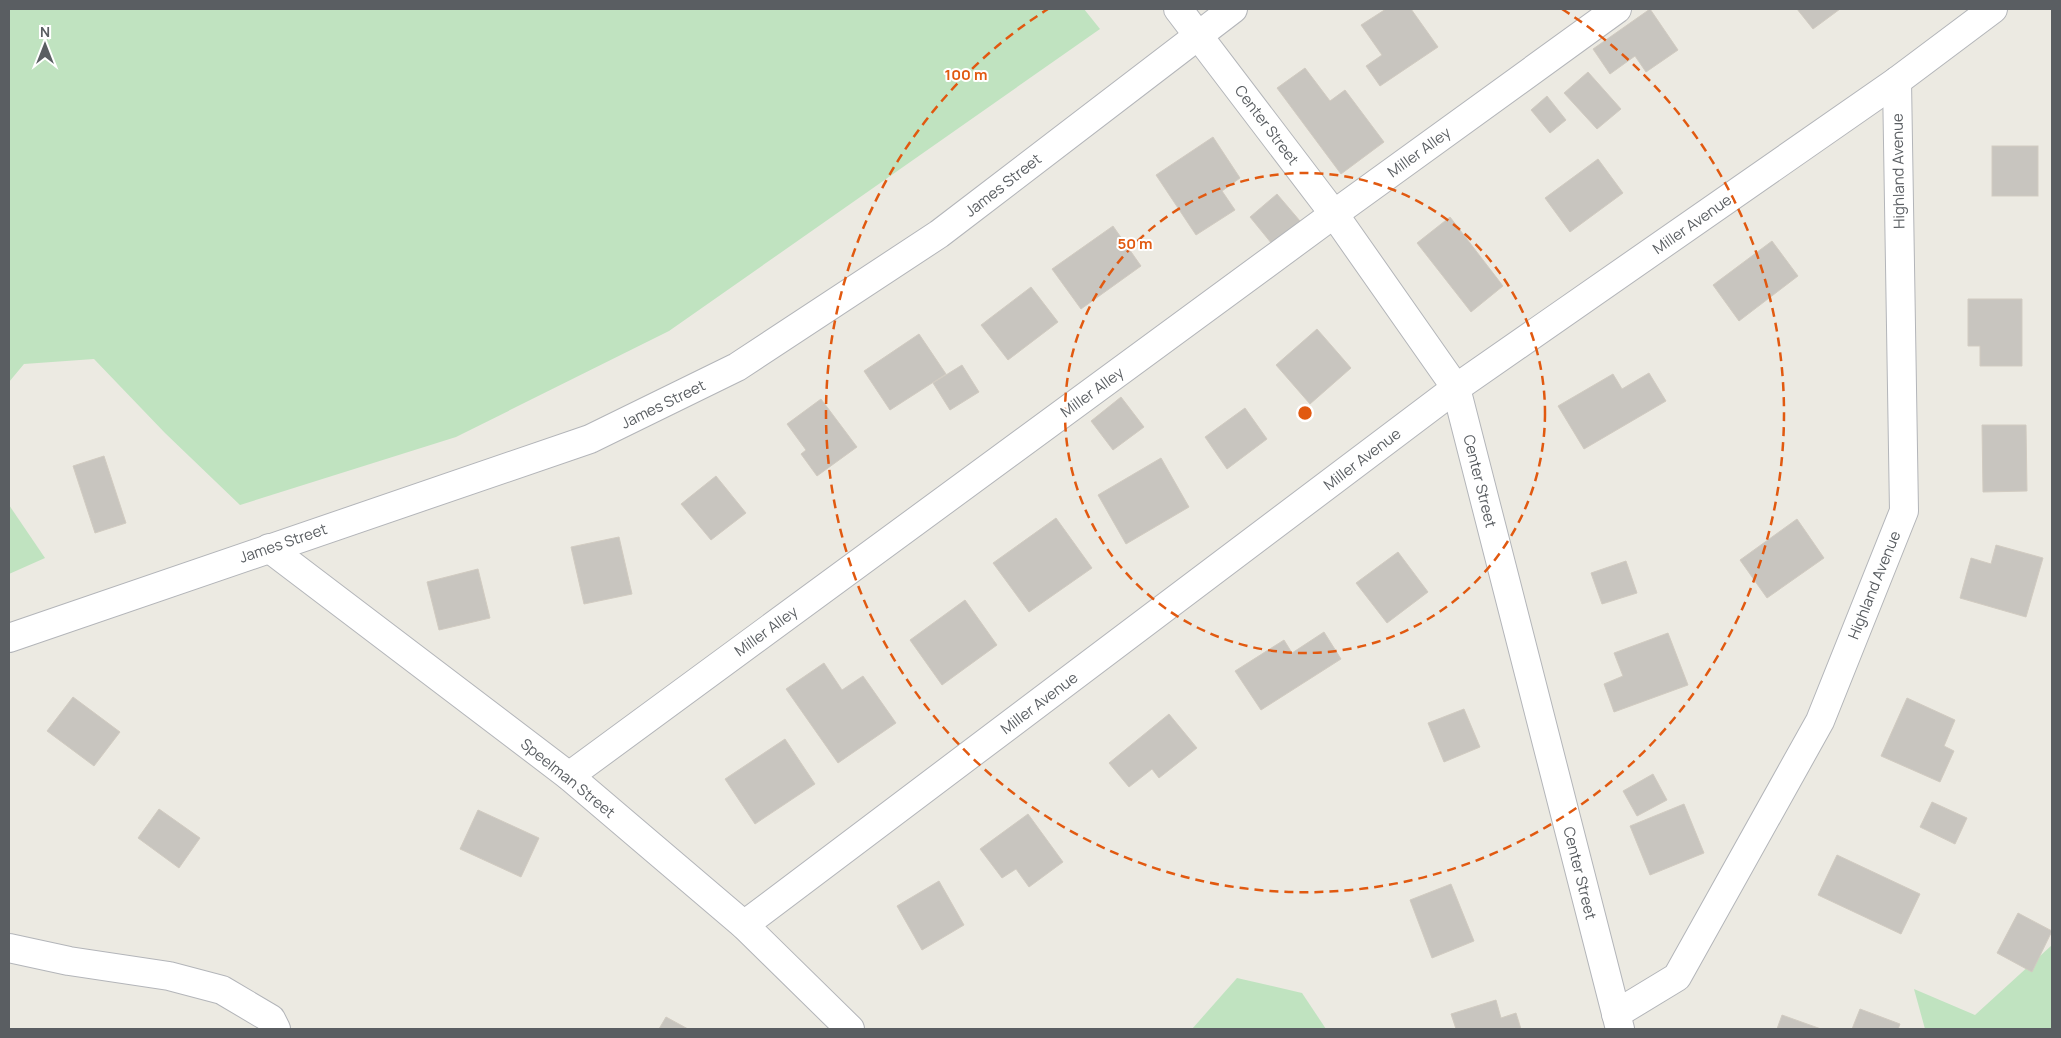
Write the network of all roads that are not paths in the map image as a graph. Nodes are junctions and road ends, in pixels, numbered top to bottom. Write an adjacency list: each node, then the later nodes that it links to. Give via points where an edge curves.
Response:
1 (1178, 9): 5 (street, Center Street)
2 (1233, 9): 5 (street, James Street)
3 (1617, 9): 7 (street, Miller Alley)
4 (1992, 9): 6 (street, Miller Avenue)
5 (1198, 35): 7 (street, Center Street); 9 (street, James Street, via 939,234 738,367 590,439)
6 (1897, 81): 8 (street, Miller Avenue); 14 (street, Highland Avenue, via 1904,511 1820,721 1677,977)
7 (1334, 214): 8 (street, Center Street); 11 (street, Miller Alley)
8 (1456, 388): 12 (street, Miller Avenue); 14 (street, Center Street)
9 (269, 548): 10 (street, James Street); 11 (street, Speelman Street)
10 (9, 638)
11 (569, 776): 12 (street, Speelman Street)
12 (744, 925): 16 (street, Speelman Street)
13 (9, 948): 15 (street, via 169,976 222,990 271,1019)
14 (1618, 1021)
15 (276, 1029)
16 (850, 1029)

